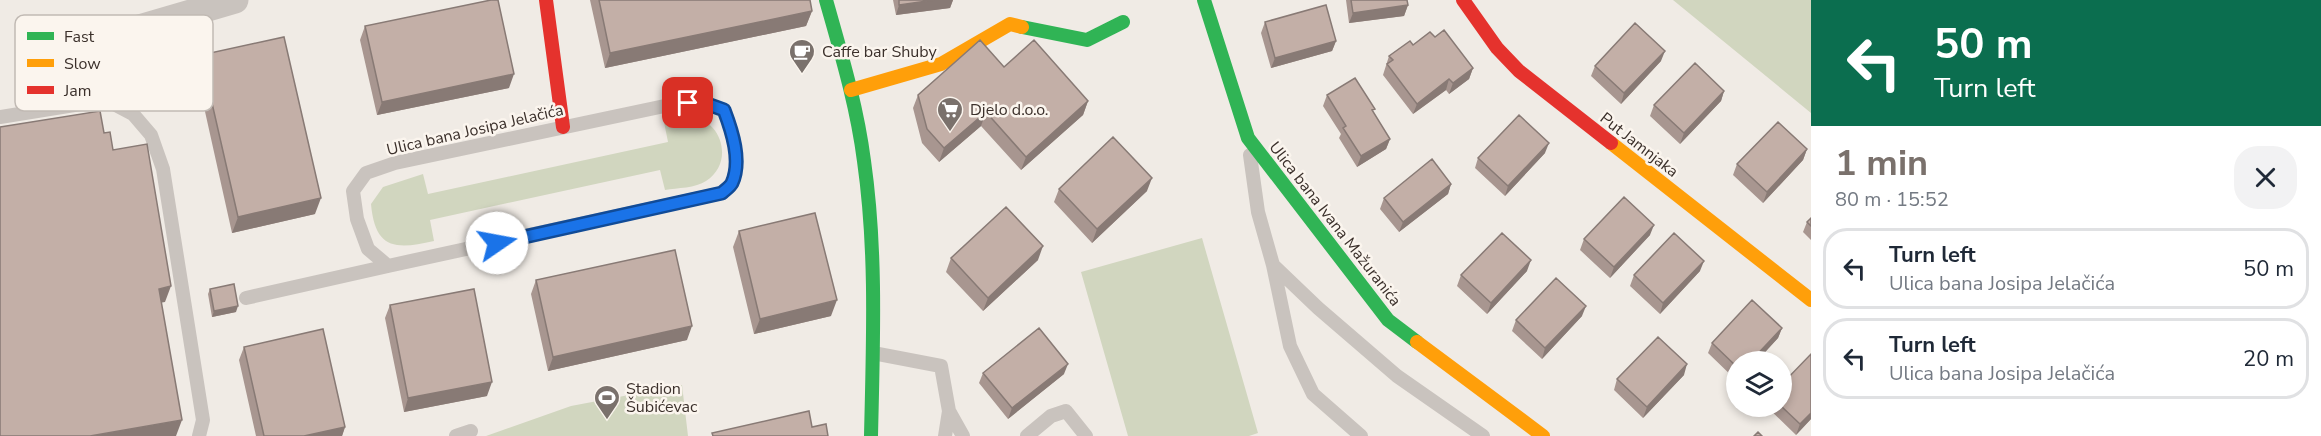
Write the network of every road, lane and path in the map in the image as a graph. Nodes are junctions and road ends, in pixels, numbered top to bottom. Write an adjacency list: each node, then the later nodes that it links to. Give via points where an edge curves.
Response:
1 (235, 0): 6 (street)
2 (546, 0): 12 (street)
3 (826, 0): 8 (street)
4 (1204, 0): 13 (street, Ulica bana Ivana Mažuranića)
5 (1463, 0): 17 (street, Put Jamnjaka, via 1497,48 1519,71)
6 (184, 15)
7 (1123, 22): 8 (street, via 1087,40 1010,24 941,64)
8 (851, 90): 18 (street, via 867,180)
9 (37, 111): 11 (lane)
10 (127, 111): 21 (lane, via 151,135 162,169 203,420)
11 (0, 117)
12 (563, 127): 15 (lane, Ulica bana Josipa Jelačića, via 395,163 366,173 353,191 357,219 368,249); 15 (lane, Ulica bana Josipa Jelačića, via 702,102 724,110 733,133 736,164 732,184 722,193)
13 (1248, 138): 14 (lane, via 1258,212); 30 (street, Ulica bana Ivana Mažuranića, via 1388,320)
14 (1274, 265): 28 (lane, via 1290,346 1313,394); 29 (lane, via 1397,376)
15 (388, 266): 16 (lane)
16 (246, 298)
17 (1811, 300)
18 (873, 353): 19 (lane, via 941,366); 23 (street)
19 (949, 411): 24 (lane); 25 (lane)
20 (471, 431): 22 (lane)
21 (199, 436)
22 (456, 436)
23 (871, 436)
24 (945, 436)
25 (963, 436)
26 (1027, 436): 27 (lane, via 1051,416 1066,411)
27 (1086, 436)
28 (1361, 436)
29 (1483, 436)
30 (1543, 436)

